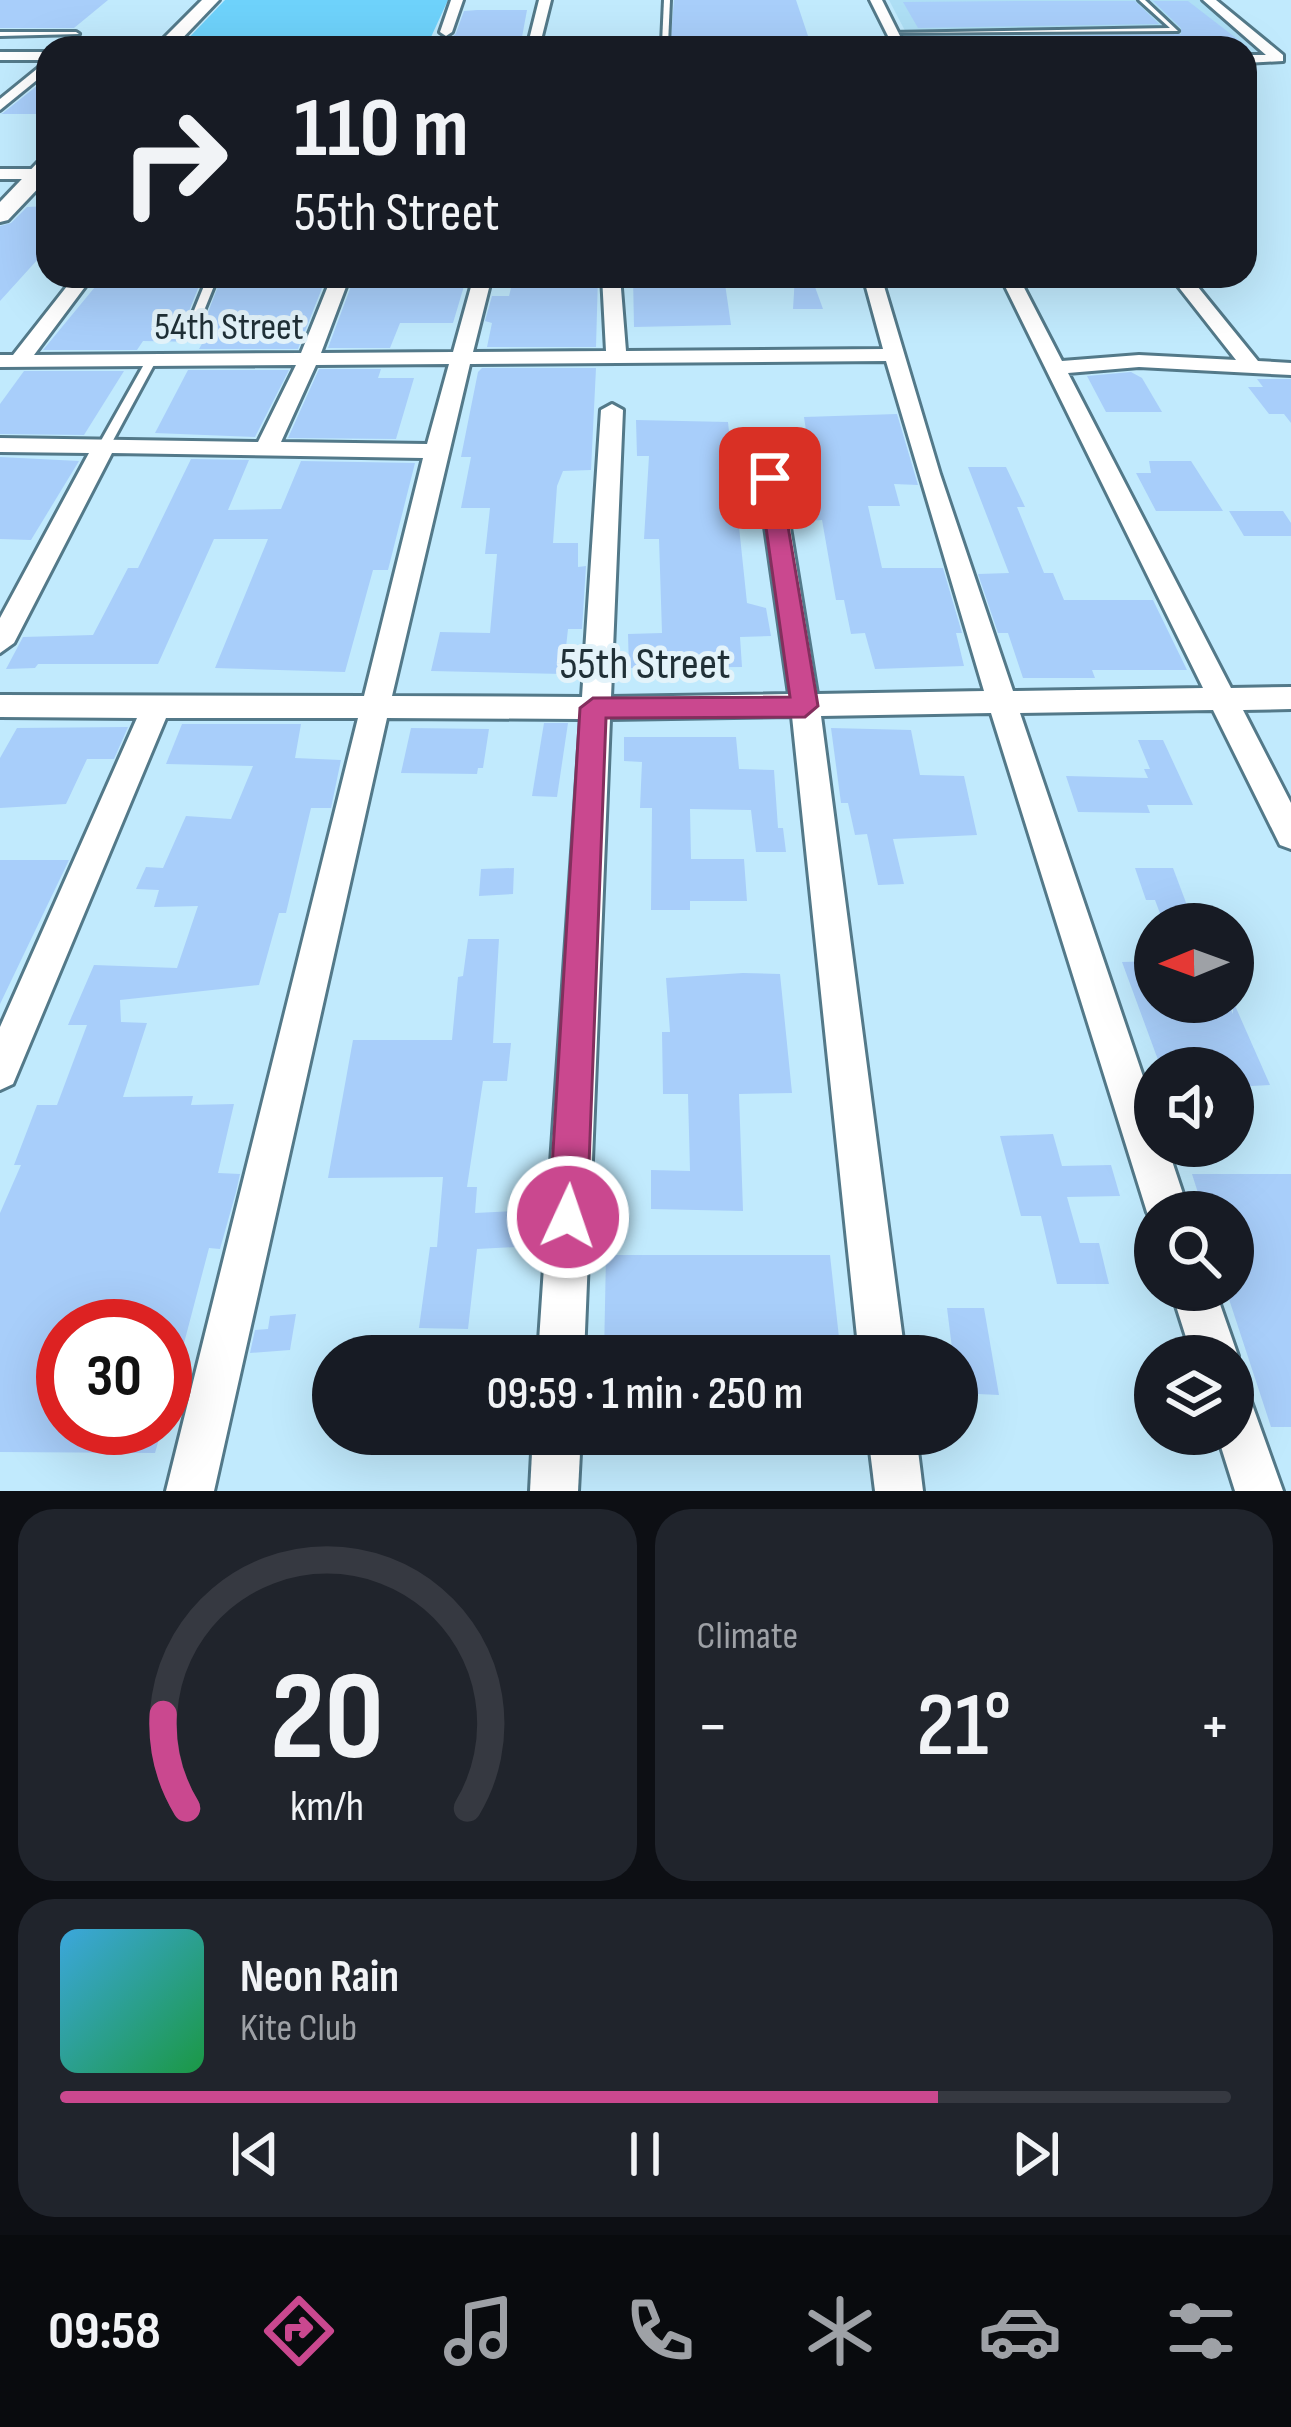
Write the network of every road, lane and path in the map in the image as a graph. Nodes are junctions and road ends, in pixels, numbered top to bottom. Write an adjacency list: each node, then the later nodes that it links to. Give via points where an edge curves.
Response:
1 (211, 0): 12 (street)
2 (457, 0): 8 (street)
3 (544, 0): 13 (street)
4 (667, 0): 14 (lane)
5 (876, 0): 9 (street)
6 (1142, 0): 9 (lane, via 1176,30)
7 (1209, 0): 16 (street)
8 (446, 32)
9 (892, 33): 15 (street)
10 (0, 34): 11 (lane)
11 (76, 34)
12 (175, 36)
13 (536, 36)
14 (665, 36)
15 (894, 36)
16 (1256, 36)
17 (1257, 37): 19 (street)
18 (0, 56): 20 (street)
19 (1284, 58): 21 (street)
20 (36, 59)
21 (1291, 69)
22 (36, 72): 23 (street)
23 (0, 106)
24 (36, 173): 25 (street)
25 (0, 174)
26 (36, 181): 27 (street)
27 (0, 215)
28 (73, 288): 42 (street)
29 (208, 288): 36 (lane)
30 (336, 288): 41 (street)
31 (480, 288): 39 (street)
32 (612, 288): 38 (street)
33 (875, 288): 37 (street)
34 (1015, 288): 44 (street)
35 (1189, 288): 43 (street)
36 (196, 318)
37 (892, 355): 38 (street, 54th Street); 55 (street)
38 (616, 357): 39 (street, 54th Street)
39 (459, 360): 41 (street, 54th Street); 50 (street)
40 (151, 361): 41 (street, 54th Street); 42 (street, 54th Street); 48 (lane)
41 (308, 361): 49 (street)
42 (6, 363)
43 (1252, 367): 44 (street); 45 (street)
44 (1054, 368): 53 (street)
45 (1291, 369)
46 (612, 410): 60 (street)
47 (0, 445): 48 (street)
48 (104, 446): 49 (street); 52 (street)
49 (266, 449): 50 (street)
50 (436, 451): 59 (street)
51 (770, 478): 58 (street)
52 (0, 643)
53 (1224, 698): 54 (street, 55th Street); 55 (street, 55th Street); 61 (street)
54 (1291, 698)
55 (1000, 700): 58 (street, 55th Street); 63 (street)
56 (157, 705): 57 (street, 55th Street); 59 (street, 55th Street); 62 (street)
57 (0, 706)
58 (805, 706): 60 (street, 55th Street); 65 (street)
59 (378, 708): 60 (street, 55th Street); 69 (street)
60 (593, 708): 64 (street)
61 (1291, 835)
62 (0, 1072)
63 (1161, 1191)
64 (562, 1335)
65 (880, 1335)
66 (555, 1455): 70 (street)
67 (895, 1455): 71 (street)
68 (1247, 1455): 72 (street)
69 (190, 1491)
70 (554, 1491)
71 (899, 1491)
72 (1259, 1491)

